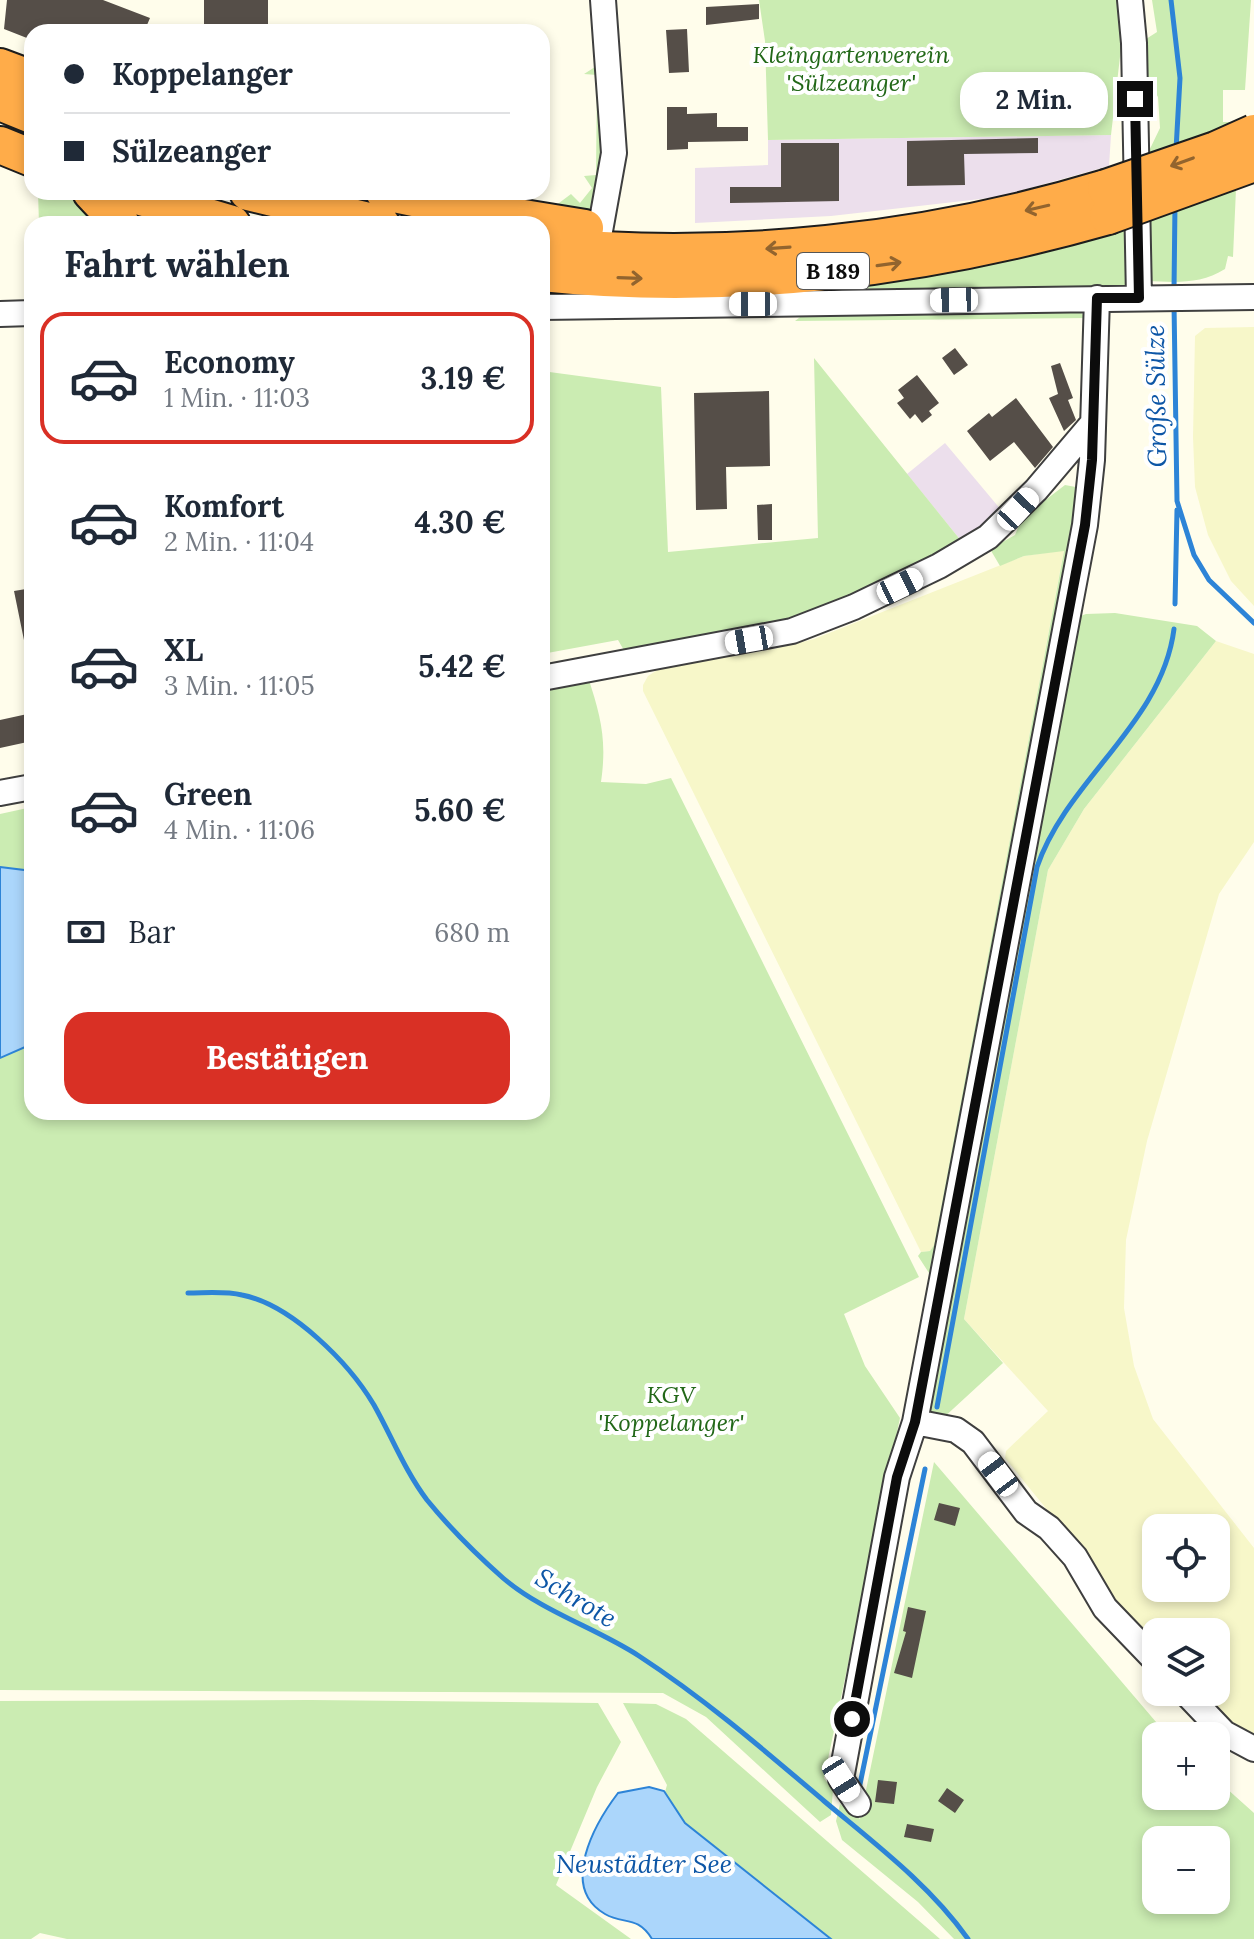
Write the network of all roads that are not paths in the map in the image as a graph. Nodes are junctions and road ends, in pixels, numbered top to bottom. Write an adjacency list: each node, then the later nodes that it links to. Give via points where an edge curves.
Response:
1 (603, 0): 25 (street, via 614,153)
2 (1130, 0): 31 (street)
3 (0, 67): 4 (highway)
4 (24, 76)
5 (0, 102): 6 (highway)
6 (24, 112)
7 (0, 124): 9 (highway)
8 (1254, 133): 18 (highway, B 189, one-way to 18, bridge)
9 (24, 134)
10 (0, 145): 11 (highway)
11 (24, 155)
12 (1254, 163): 18 (highway, B 189, bridge)
13 (98, 200): 19 (highway)
14 (151, 200): 20 (highway)
15 (208, 200): 21 (highway)
16 (281, 200): 22 (highway)
17 (422, 200): 23 (highway)
18 (1107, 202): 27 (highway, B 189, one-way to 27, via 1032,209 814,246); 28 (highway, B 189, one-way to 18, via 675,279 795,275 973,250)
19 (114, 216)
20 (205, 216)
21 (261, 216)
22 (348, 216)
23 (506, 216)
24 (550, 223): 25 (highway)
25 (600, 231): 27 (highway, via 672,239)
26 (550, 246): 27 (highway, B 189)
27 (699, 252)
28 (550, 273)
29 (1254, 297): 31 (street)
30 (1097, 298): 31 (street); 32 (street); 35 (street)
31 (1150, 298)
32 (550, 307)
33 (24, 313): 34 (street)
34 (0, 314)
35 (1092, 424): 36 (street, via 988,537 854,607 792,631); 39 (street, via 1085,525)
36 (550, 676)
37 (24, 788): 38 (street)
38 (0, 793)
39 (915, 1422): 40 (street, via 967,1436 1026,1512 1075,1557 1105,1608); 43 (street, via 897,1477 841,1779)
40 (1142, 1646)
41 (1198, 1706): 42 (street, via 1224,1733)
42 (1254, 1749)
43 (858, 1804)

